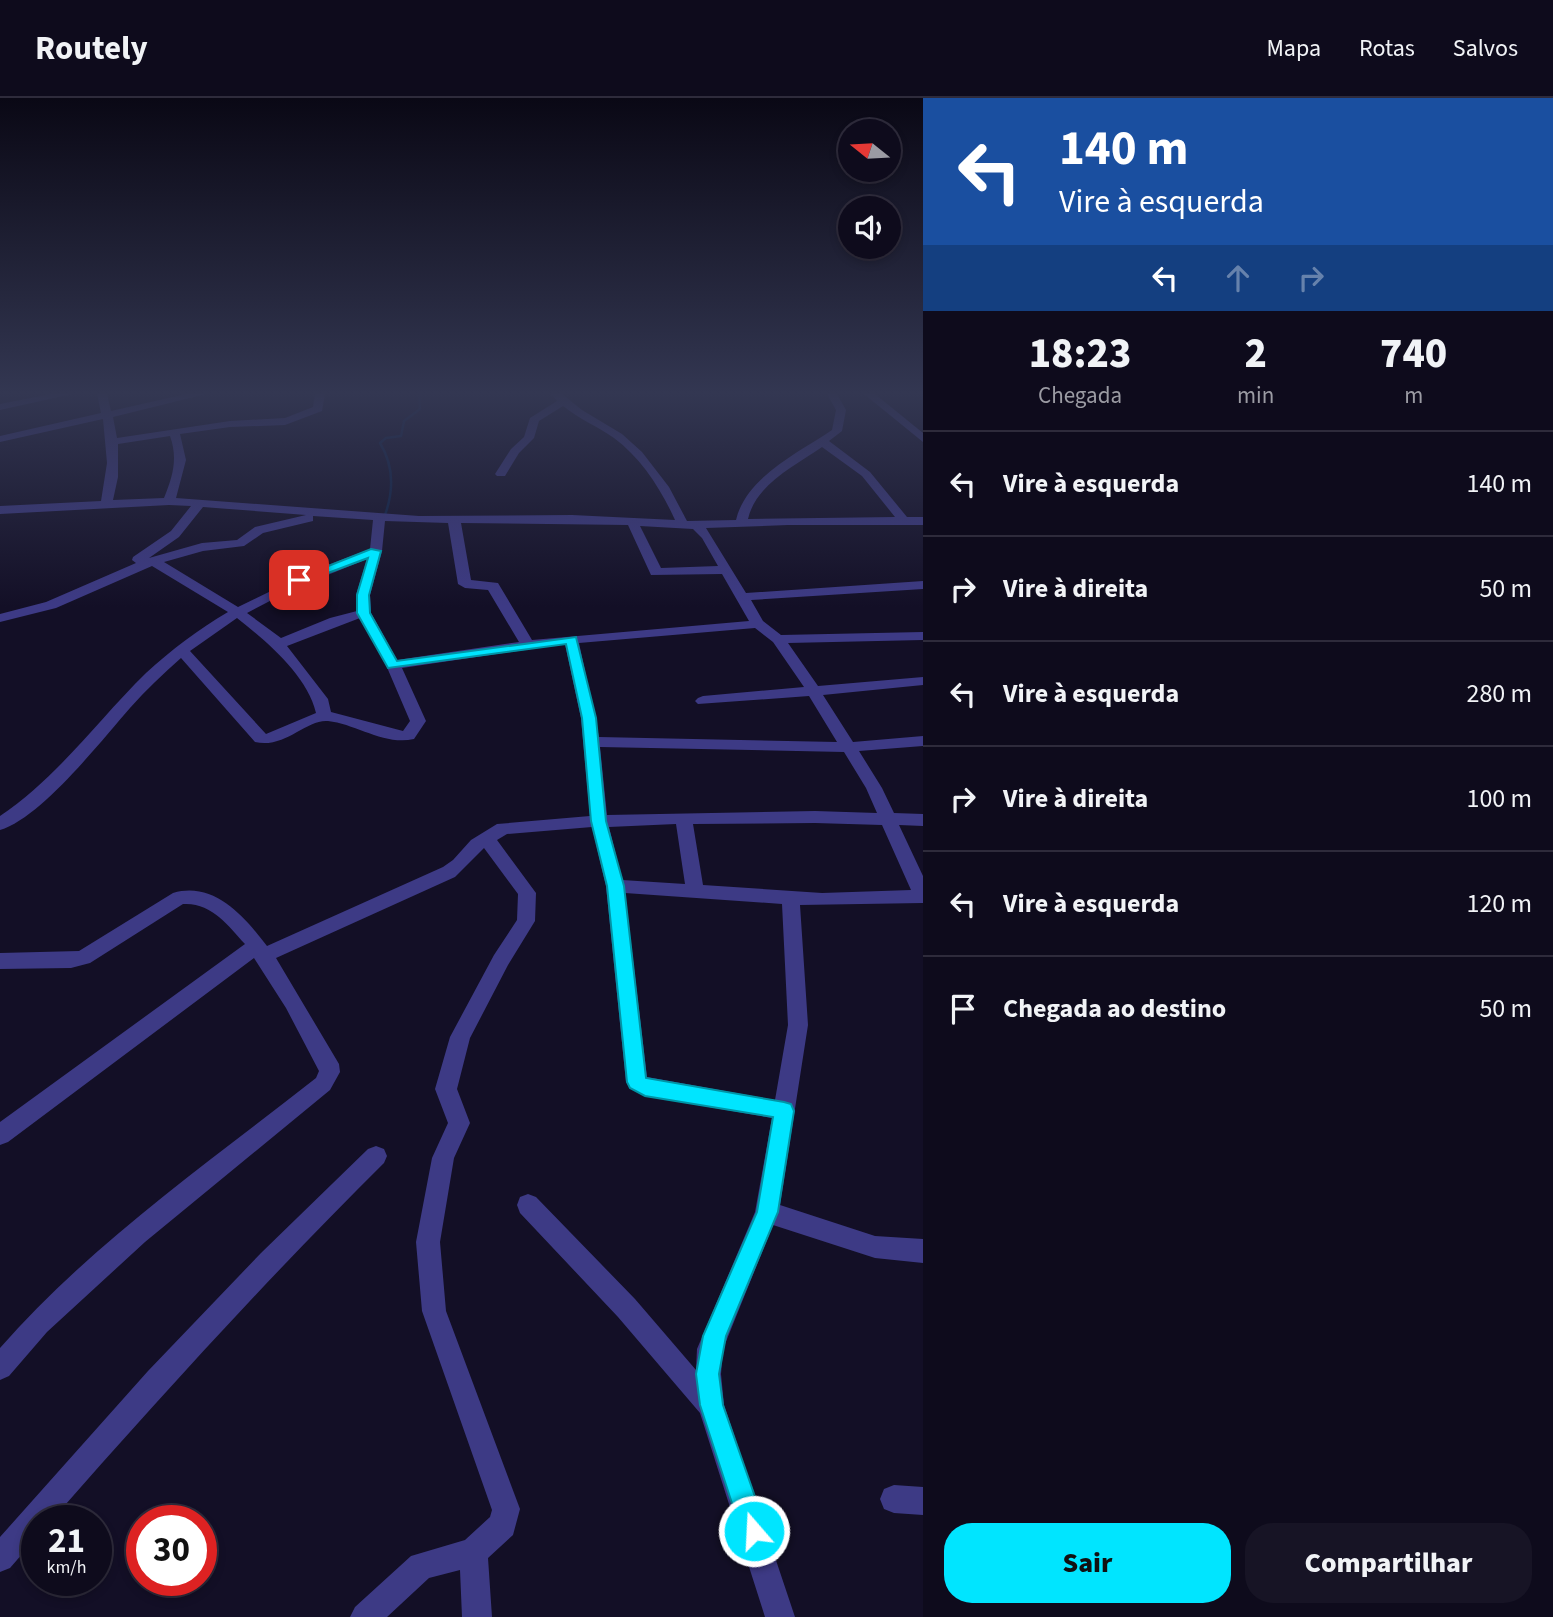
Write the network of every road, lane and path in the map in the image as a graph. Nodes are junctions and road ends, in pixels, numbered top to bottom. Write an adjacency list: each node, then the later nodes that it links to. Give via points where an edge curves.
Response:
1 (114, 465): 10 (street)
2 (181, 465): 8 (street)
3 (507, 465): 7 (street)
4 (645, 465): 19 (street)
5 (790, 465): 18 (street, via 761,485 745,506)
6 (854, 465): 16 (street)
7 (502, 474)
8 (169, 501): 9 (street); 10 (street)
9 (200, 503): 12 (street); 23 (street, via 175,534)
10 (106, 505): 11 (street)
11 (0, 510)
12 (329, 513): 13 (street); 21 (street, via 259,530 240,543 202,547)
13 (379, 517): 14 (street); 20 (street)
14 (454, 521): 15 (street); 34 (street, via 465,584 493,586)
15 (632, 521): 19 (street); 22 (street, via 656,572)
16 (904, 521): 17 (street); 18 (street)
17 (923, 521)
18 (741, 523): 19 (street)
19 (689, 524): 22 (street, via 707,536)
20 (376, 551): 26 (street, via 299,580); 27 (street, via 363,595)
21 (153, 561): 23 (street); 26 (street)
22 (726, 570): 25 (street)
23 (124, 572): 28 (street, via 51,605)
24 (923, 585): 25 (street)
25 (741, 597): 29 (street)
26 (239, 613): 33 (street); 35 (street)
27 (363, 613): 33 (street); 36 (street)
28 (0, 618)
29 (758, 624): 31 (street); 32 (street)
30 (923, 636): 32 (street)
31 (571, 639): 34 (street); 42 (street)
32 (778, 639): 38 (street)
33 (279, 644): 40 (street, via 320,699)
34 (528, 646): 36 (street)
35 (182, 651): 40 (street, via 261,738 269,739); 48 (street, via 146,682 50,786)
36 (393, 665): 40 (street, via 418,721 413,732 400,736)
37 (923, 681): 38 (street)
38 (813, 690): 39 (street); 43 (street)
39 (703, 701)
40 (324, 715)
41 (923, 741): 43 (street)
42 (590, 742): 43 (street); 47 (street)
43 (849, 747): 45 (street)
44 (684, 818): 45 (street); 47 (street); 51 (street)
45 (889, 819): 46 (street); 52 (street, via 923,896)
46 (923, 820)
47 (598, 821): 49 (street, via 503,828); 50 (street)
48 (0, 824)
49 (486, 838): 53 (street, via 449,872); 65 (street, via 527,893 526,921 460,1037 452,1063 446,1089 459,1123 443,1158 428,1242 434,1311 506,1509 503,1525)
50 (615, 886): 51 (street); 55 (street, via 637,1082)
51 (695, 891): 52 (street)
52 (790, 899): 55 (street, via 798,1026)
53 (259, 951): 54 (street, via 218,906 192,896 179,898 83,958); 56 (street); 61 (street, via 329,1064 323,1084 137,1234 38,1323)
54 (0, 961)
55 (784, 1111): 59 (street)
56 (0, 1135)
57 (376, 1156): 66 (street, via 166,1370)
58 (528, 1205): 62 (street, via 596,1273)
59 (767, 1212): 60 (street, via 875,1247); 62 (street, via 710,1349)
60 (923, 1251)
61 (0, 1367)
62 (712, 1405): 69 (street)
63 (894, 1499): 64 (street)
64 (923, 1501)
65 (473, 1552): 67 (street, via 421,1566); 68 (street)
66 (0, 1558)
67 (365, 1617)
68 (477, 1617)
69 (780, 1617)

